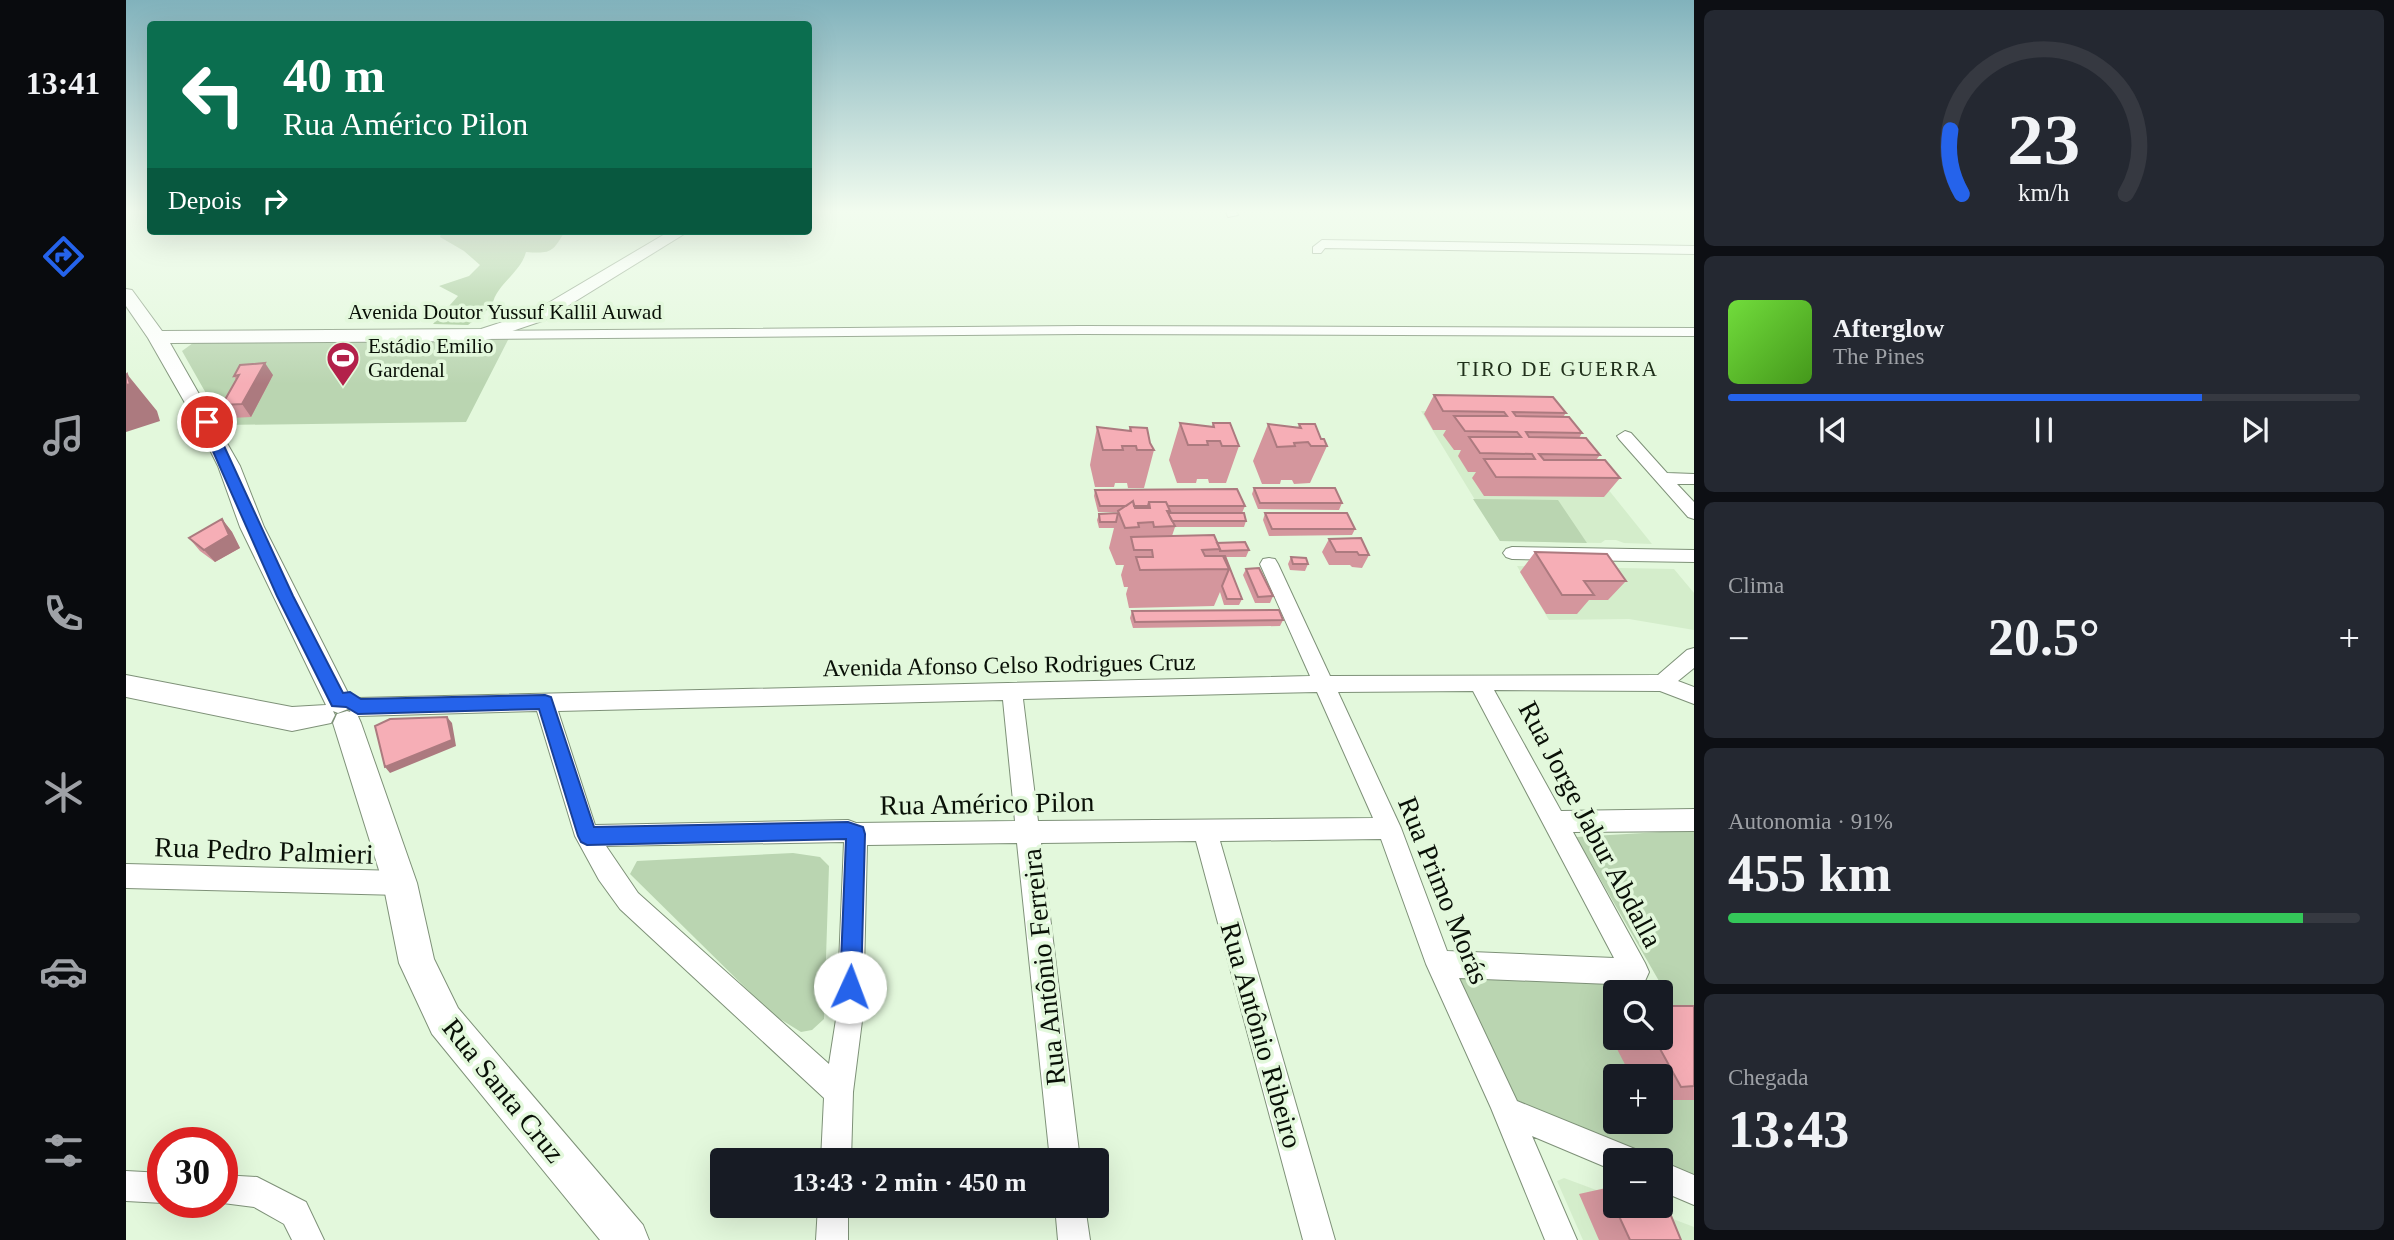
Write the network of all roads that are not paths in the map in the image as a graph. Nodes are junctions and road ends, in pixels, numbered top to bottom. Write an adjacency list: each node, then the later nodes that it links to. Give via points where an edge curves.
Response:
1 (618, 269): 4 (street, via 539,316)
2 (126, 294): 5 (street, Rua Santa Cruz)
3 (1694, 332): 4 (street, Avenida Doutor Yussuf Kallil Auwad, via 1080,330)
4 (483, 335): 5 (street, Avenida Doutor Yussuf Kallil Auwad)
5 (157, 337): 21 (street, Rua Santa Cruz, via 218,445)
6 (1625, 436): 7 (street)
7 (1663, 478): 8 (street); 9 (street)
8 (1694, 479)
9 (1694, 513)
10 (1512, 553): 11 (street)
11 (1694, 556)
12 (1269, 564): 16 (street, Rua Primo Morás)
13 (1694, 656): 15 (street)
14 (1479, 683): 15 (street, Avenida Afonso Celso Rodrigues Cruz); 16 (street, Avenida Afonso Celso Rodrigues Cruz); 23 (street, Rua Jorge Jabur Abdalla)
15 (1662, 683): 19 (street, Avenida Afonso Celso Rodrigues Cruz)
16 (1321, 684): 18 (street, Avenida Afonso Celso Rodrigues Cruz); 24 (street, Rua Primo Morás)
17 (127, 688): 21 (street, via 292,719)
18 (1013, 691): 20 (street, Avenida Afonso Celso Rodrigues Cruz); 26 (street, Rua Antônio Ferreira)
19 (1694, 696)
20 (545, 702): 21 (street, Avenida Afonso Celso Rodrigues Cruz); 28 (street)
21 (341, 711): 30 (street, Rua Santa Cruz)
22 (1694, 820): 23 (street)
23 (1556, 822): 31 (street, Rua Jorge Jabur Abdalla, via 1636,972)
24 (1389, 828): 25 (street, Rua Américo Pilon); 31 (street, Rua Primo Morás)
25 (1205, 830): 26 (street, Rua Américo Pilon); 48 (street, Rua Antônio Ribeiro)
26 (1028, 832): 27 (street, Rua Américo Pilon); 35 (street, Rua Antônio Ferreira)
27 (856, 834): 28 (street, Rua Américo Pilon); 32 (street, via 850,1013)
28 (587, 836): 32 (street, via 629,901)
29 (126, 876): 30 (street, Rua Pedro Palmieri)
30 (400, 883): 45 (street, Rua Santa Cruz, via 418,963 445,1021)
31 (1439, 964): 33 (street, Rua Primo Morás)
32 (839, 1092): 34 (street)
33 (1506, 1111): 36 (street); 49 (street, Rua Primo Morás)
34 (837, 1148)
35 (1064, 1148)
36 (1603, 1151)
37 (1673, 1181): 40 (street)
38 (126, 1186): 39 (street)
39 (147, 1187)
40 (1694, 1190)
41 (238, 1191): 44 (street, via 257,1192 295,1213)
42 (833, 1218): 46 (street)
43 (1071, 1218): 47 (street)
44 (308, 1240)
45 (628, 1240)
46 (832, 1240)
47 (1074, 1240)
48 (1319, 1240)
49 (1561, 1240)

